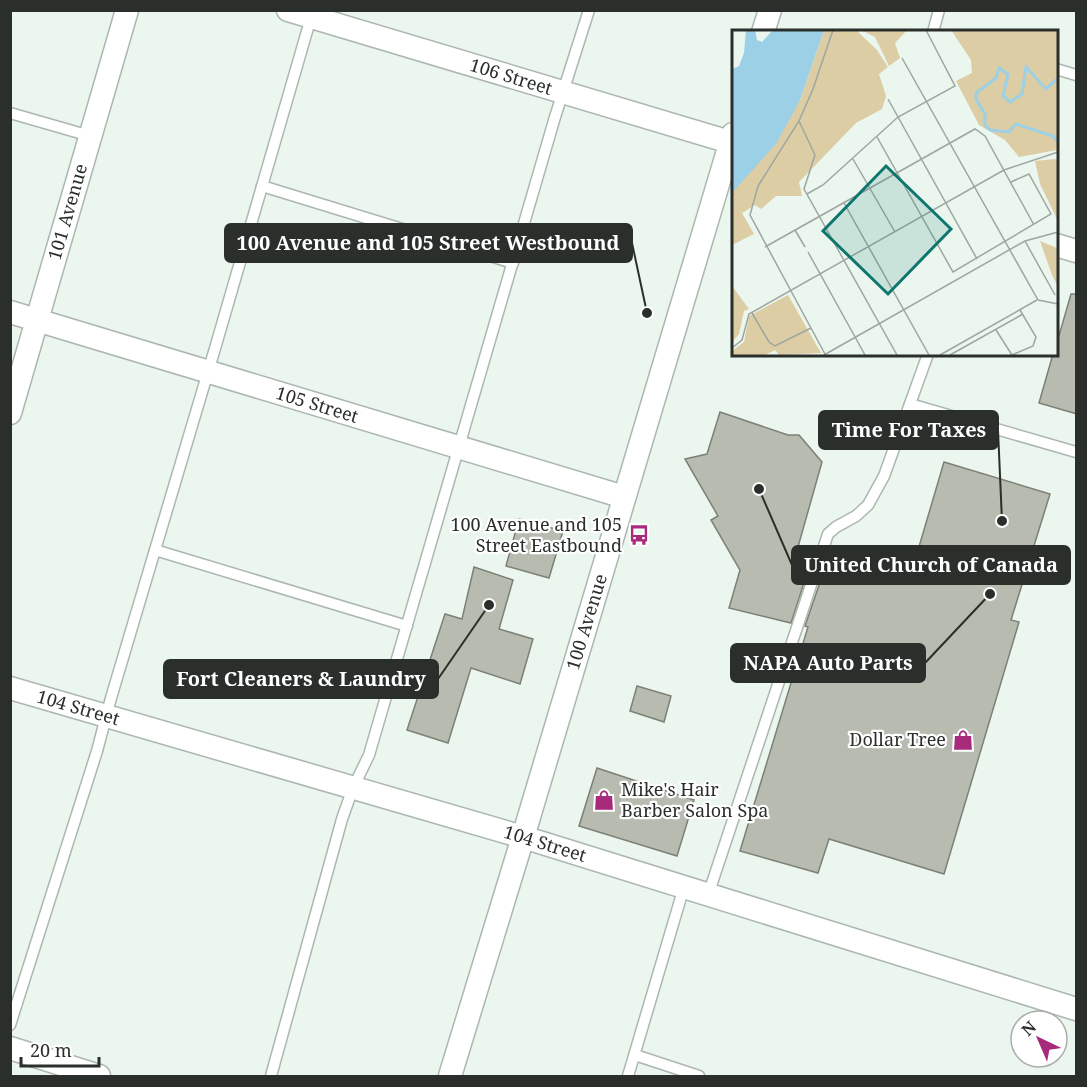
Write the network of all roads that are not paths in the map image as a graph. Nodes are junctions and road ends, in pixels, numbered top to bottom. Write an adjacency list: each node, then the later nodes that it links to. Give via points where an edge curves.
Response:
1 (127, 10): 13 (street, 101 Avenue)
2 (288, 10): 6 (street, 106 Street)
3 (589, 10): 11 (lane)
4 (770, 10): 7 (street)
5 (939, 10): 8 (lane)
6 (312, 14): 11 (street, 106 Street); 15 (lane)
7 (765, 30)
8 (934, 30)
9 (1057, 69): 10 (lane)
10 (1077, 75)
11 (563, 92): 14 (street, 106 Street); 18 (lane)
12 (10, 113): 13 (lane)
13 (90, 136): 20 (street, 101 Avenue)
14 (732, 140): 27 (street, 100 Avenue)
15 (262, 186): 18 (lane); 22 (lane)
16 (1057, 245): 17 (street)
17 (1077, 251)
18 (513, 263): 25 (lane)
19 (10, 312): 20 (street, 105 Street)
20 (37, 320): 22 (street, 105 Street); 24 (street, 101 Avenue)
21 (927, 356): 23 (lane)
22 (208, 371): 25 (street, 105 Street); 28 (lane)
23 (910, 404): 26 (lane); 35 (lane, via 884,476 868,505 828,534)
24 (10, 413)
25 (459, 448): 27 (street, 105 Street); 29 (lane)
26 (1077, 452)
27 (624, 497): 33 (street, 100 Avenue)
28 (155, 550): 29 (lane); 31 (lane)
29 (407, 626): 32 (lane, via 369,755)
30 (10, 688): 31 (street, 104 Street)
31 (107, 716): 32 (street, 104 Street); 37 (lane)
32 (354, 788): 33 (street, 104 Street); 41 (lane)
33 (524, 837): 34 (street, 104 Street); 42 (street, 100 Avenue)
34 (684, 887): 35 (street, 104 Street); 39 (lane)
35 (708, 895): 36 (street, 104 Street)
36 (1077, 1009)
37 (10, 1025)
38 (10, 1048): 40 (street)
39 (635, 1055): 43 (lane); 44 (lane)
40 (99, 1077)
41 (271, 1077)
42 (450, 1077)
43 (628, 1077)
44 (699, 1077)

